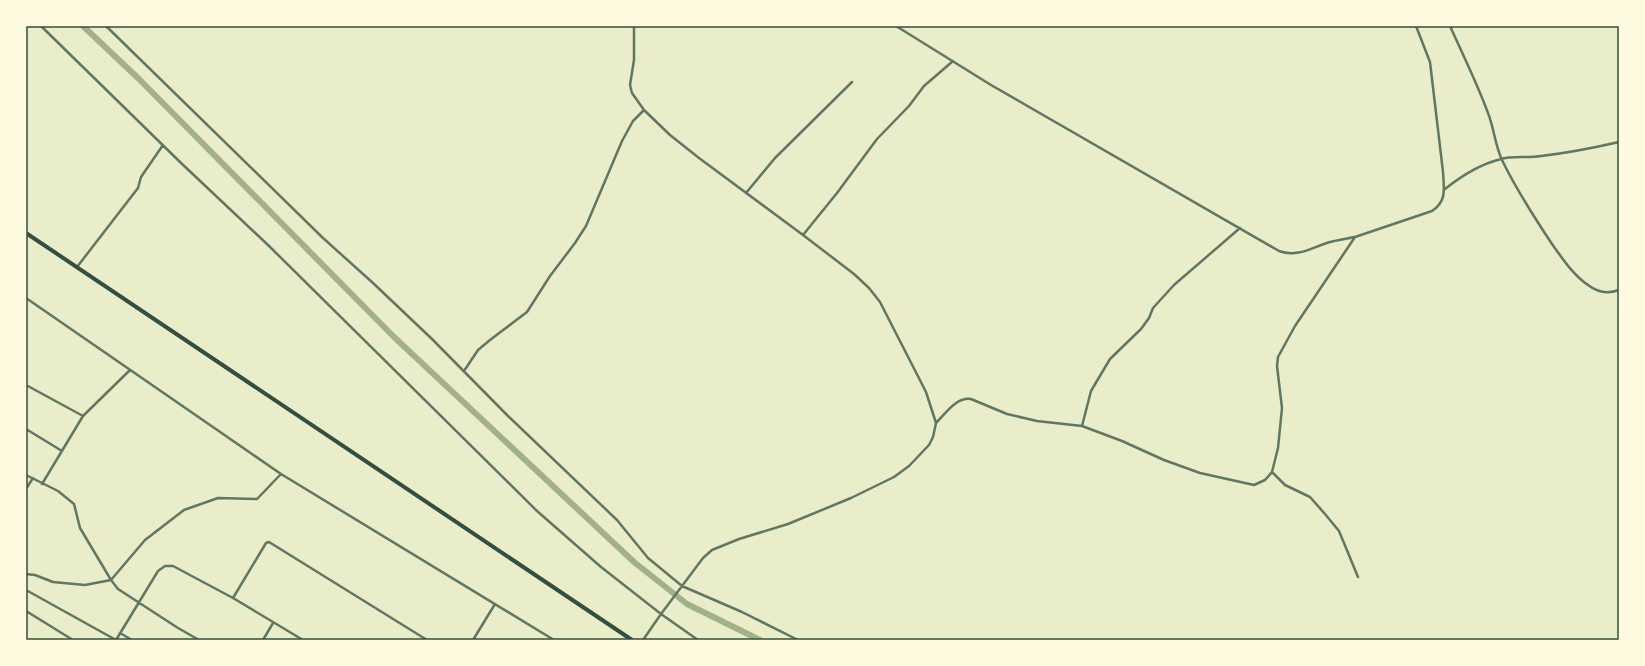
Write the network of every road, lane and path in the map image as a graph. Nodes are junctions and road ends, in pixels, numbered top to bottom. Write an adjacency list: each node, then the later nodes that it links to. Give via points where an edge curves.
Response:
1 (41, 26): 11 (street)
2 (106, 26): 23 (street, via 323,238)
3 (634, 26): 9 (street, via 634,60 630,85 632,93)
4 (896, 26): 7 (street)
5 (1416, 26): 13 (street, via 1430,62)
6 (1450, 26): 12 (street, via 1488,114)
7 (953, 61): 15 (street); 17 (street, via 924,86 909,106 877,139)
8 (852, 82): 14 (street, via 775,158)
9 (644, 110): 14 (street, via 659,126); 23 (street, via 632,121 586,226 575,243 527,312 478,350)
10 (1619, 142): 12 (street, via 1540,156)
11 (163, 145): 19 (street, via 141,177 138,188); 45 (street, via 537,511 601,567)
12 (1502, 158): 13 (street, via 1469,172); 20 (street, via 1534,218 1572,271 1588,286 1598,291 1604,293)
13 (1444, 190): 18 (street, via 1442,202 1432,211)
14 (746, 193): 17 (street)
15 (1240, 228): 18 (street, via 1286,254 1297,254 1330,242); 27 (street, via 1174,285 1153,308 1141,329 1110,359 1091,391)
16 (26, 233): 19 (main road)
17 (803, 235): 26 (street, via 854,274 880,302 926,392)
18 (1355, 237): 30 (street, via 1295,326 1278,357 1282,408 1278,448)
19 (77, 267): 56 (main road)
20 (1619, 290)
21 (26, 298): 22 (street)
22 (130, 370): 25 (street); 31 (street)
23 (464, 371): 39 (street, via 617,520 648,558)
24 (26, 385): 25 (street)
25 (83, 416): 29 (street)
26 (936, 423): 27 (street, via 956,402 965,398 1015,416); 39 (street, via 929,445 909,466 894,477 788,524 712,550)
27 (1082, 426): 30 (street, via 1200,473 1254,485 1265,480)
28 (26, 429): 29 (street)
29 (62, 451): 34 (street)
30 (1272, 472): 37 (street, via 1285,485 1310,497 1339,531)
31 (281, 474): 38 (street, via 257,499 218,498 184,510 145,540); 43 (street)
32 (26, 475): 33 (street)
33 (33, 478): 34 (street); 35 (street)
34 (42, 484): 38 (street, via 74,504 80,528)
35 (26, 489)
36 (26, 574): 38 (street, via 53,582 86,585)
37 (1358, 578)
38 (111, 580): 42 (street, via 123,593)
39 (682, 587): 45 (street); 59 (street, via 742,612)
40 (26, 590): 47 (street, via 116,640)
41 (233, 598): 42 (street, via 169,565 158,571); 46 (street); 53 (street, via 269,542)
42 (138, 602): 47 (street); 50 (street)
43 (495, 604): 54 (street); 55 (street)
44 (26, 611): 48 (street)
45 (661, 614): 57 (street); 58 (street)
46 (273, 623): 51 (street); 52 (street)
47 (120, 633): 49 (street)
48 (73, 640)
49 (132, 640)
50 (199, 640)
51 (263, 640)
52 (303, 640)
53 (427, 640)
54 (473, 640)
55 (554, 640)
56 (632, 640)
57 (644, 640)
58 (698, 640)
59 (798, 640)

